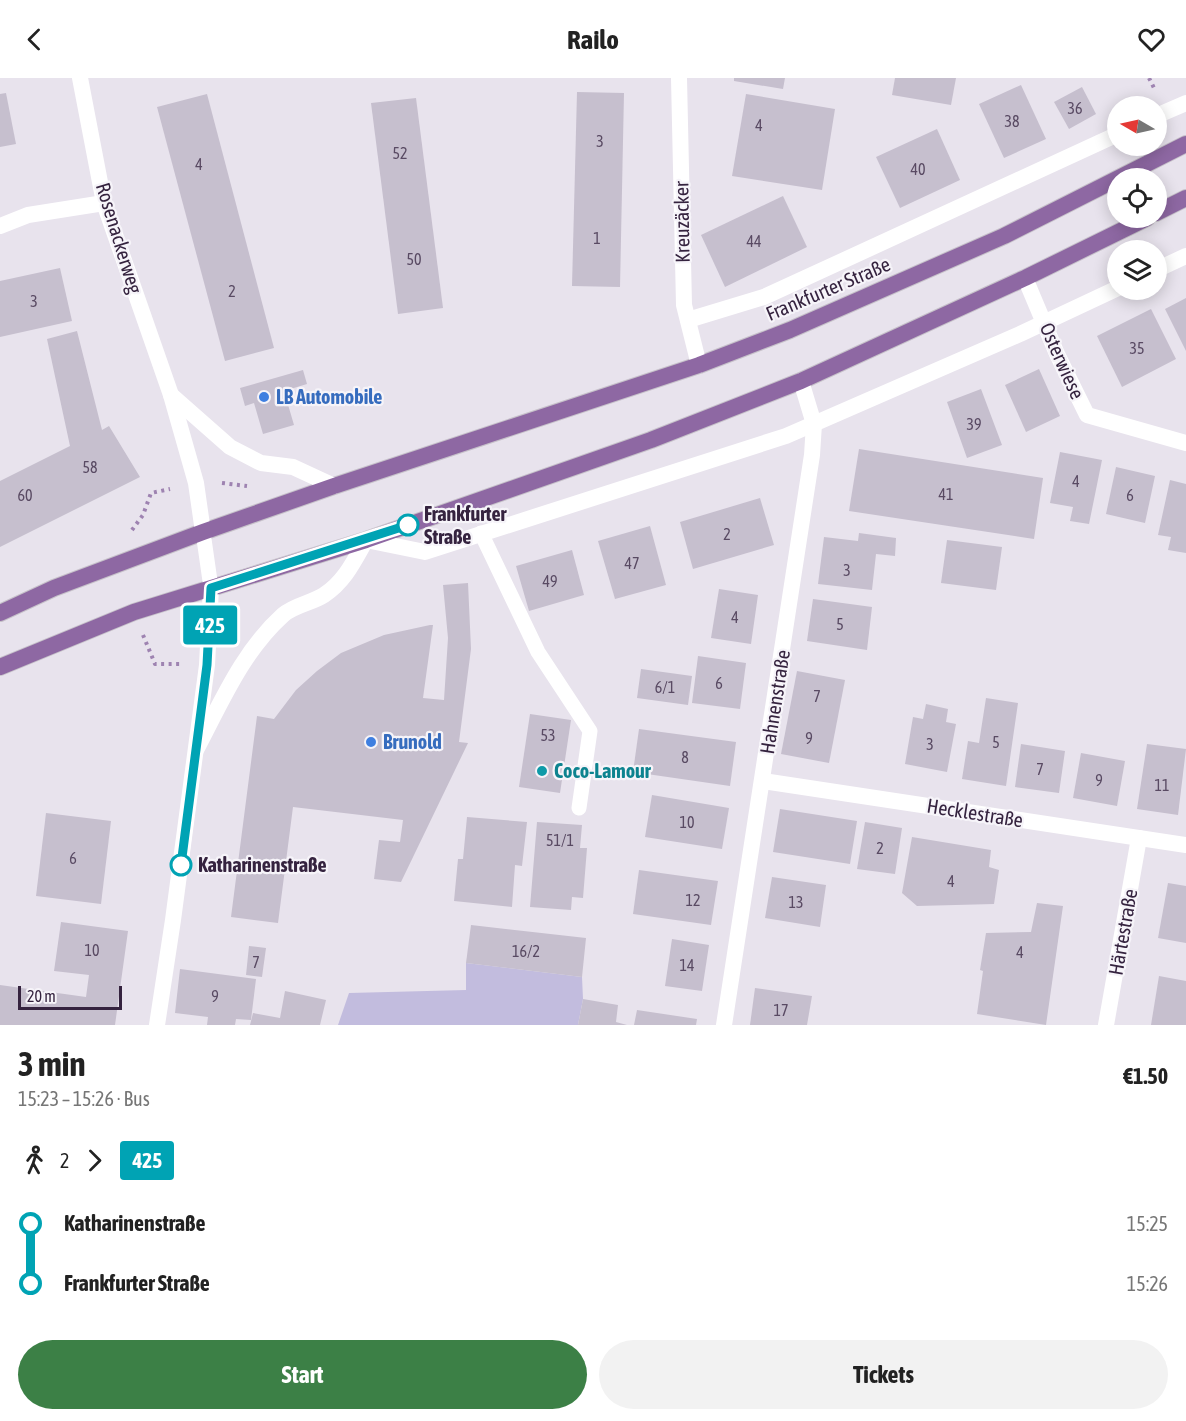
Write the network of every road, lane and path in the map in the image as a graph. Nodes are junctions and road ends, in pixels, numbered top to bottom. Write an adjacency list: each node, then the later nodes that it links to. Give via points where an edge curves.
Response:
1 (80, 78): 8 (street, Rosenackerweg)
2 (679, 78): 16 (street, Kreuzäcker, via 684,305)
3 (1186, 103): 4 (street)
4 (1167, 111)
5 (1107, 139): 16 (street, Frankfurter Straße, via 764,297)
6 (1186, 144): 18 (main road, Frankfurter Straße, via 1004,236 790,330)
7 (1186, 198): 9 (main road)
8 (104, 203): 10 (street, via 28,215); 20 (street, Rosenackerweg)
9 (1167, 208)
10 (0, 226)
11 (1127, 228): 14 (main road)
12 (1186, 256): 13 (street)
13 (1167, 265)
14 (1025, 278): 17 (street, Osterwiese); 19 (main road)
15 (1107, 293): 17 (street)
16 (688, 320): 18 (street, Kreuzäcker)
17 (1045, 323): 21 (street); 22 (street, Osterwiese, via 1087,415)
18 (699, 365): 24 (main road, Frankfurter Straße)
19 (801, 381): 21 (street, Hahnenstraße); 29 (main road, via 651,440)
20 (171, 395): 23 (street, Rosenackerweg); 24 (street, Rosenackerweg, via 230,447 261,464 292,467)
21 (814, 424): 28 (street); 36 (street, Hahnenstraße)
22 (1186, 443)
23 (196, 483): 25 (path, via 254,487); 26 (path, via 151,493 143,515); 27 (street, Rosenackerweg)
24 (334, 486): 25 (main road, Frankfurter Straße)
25 (261, 513): 27 (main road, Frankfurter Straße)
26 (129, 532)
27 (203, 532): 30 (lane); 32 (main road, Frankfurter Straße, via 54,588)
28 (482, 533): 29 (street, via 425,552); 37 (lane, via 537,652 590,731)
29 (366, 540): 30 (main road); 35 (street, via 345,578 324,595 285,613 256,644 236,673)
30 (211, 588): 31 (main road); 33 (street)
31 (134, 612): 33 (path, via 155,664); 34 (main road)
32 (0, 613)
33 (207, 665): 35 (street)
34 (0, 667)
35 (196, 750): 40 (street)
36 (763, 780): 38 (street, Hecklestraße); 41 (street, Hahnenstraße)
37 (579, 808)
38 (1139, 838): 39 (street, Hecklestraße); 42 (street, Härtestraße)
39 (1186, 845)
40 (157, 1025)
41 (724, 1025)
42 (1106, 1025)

